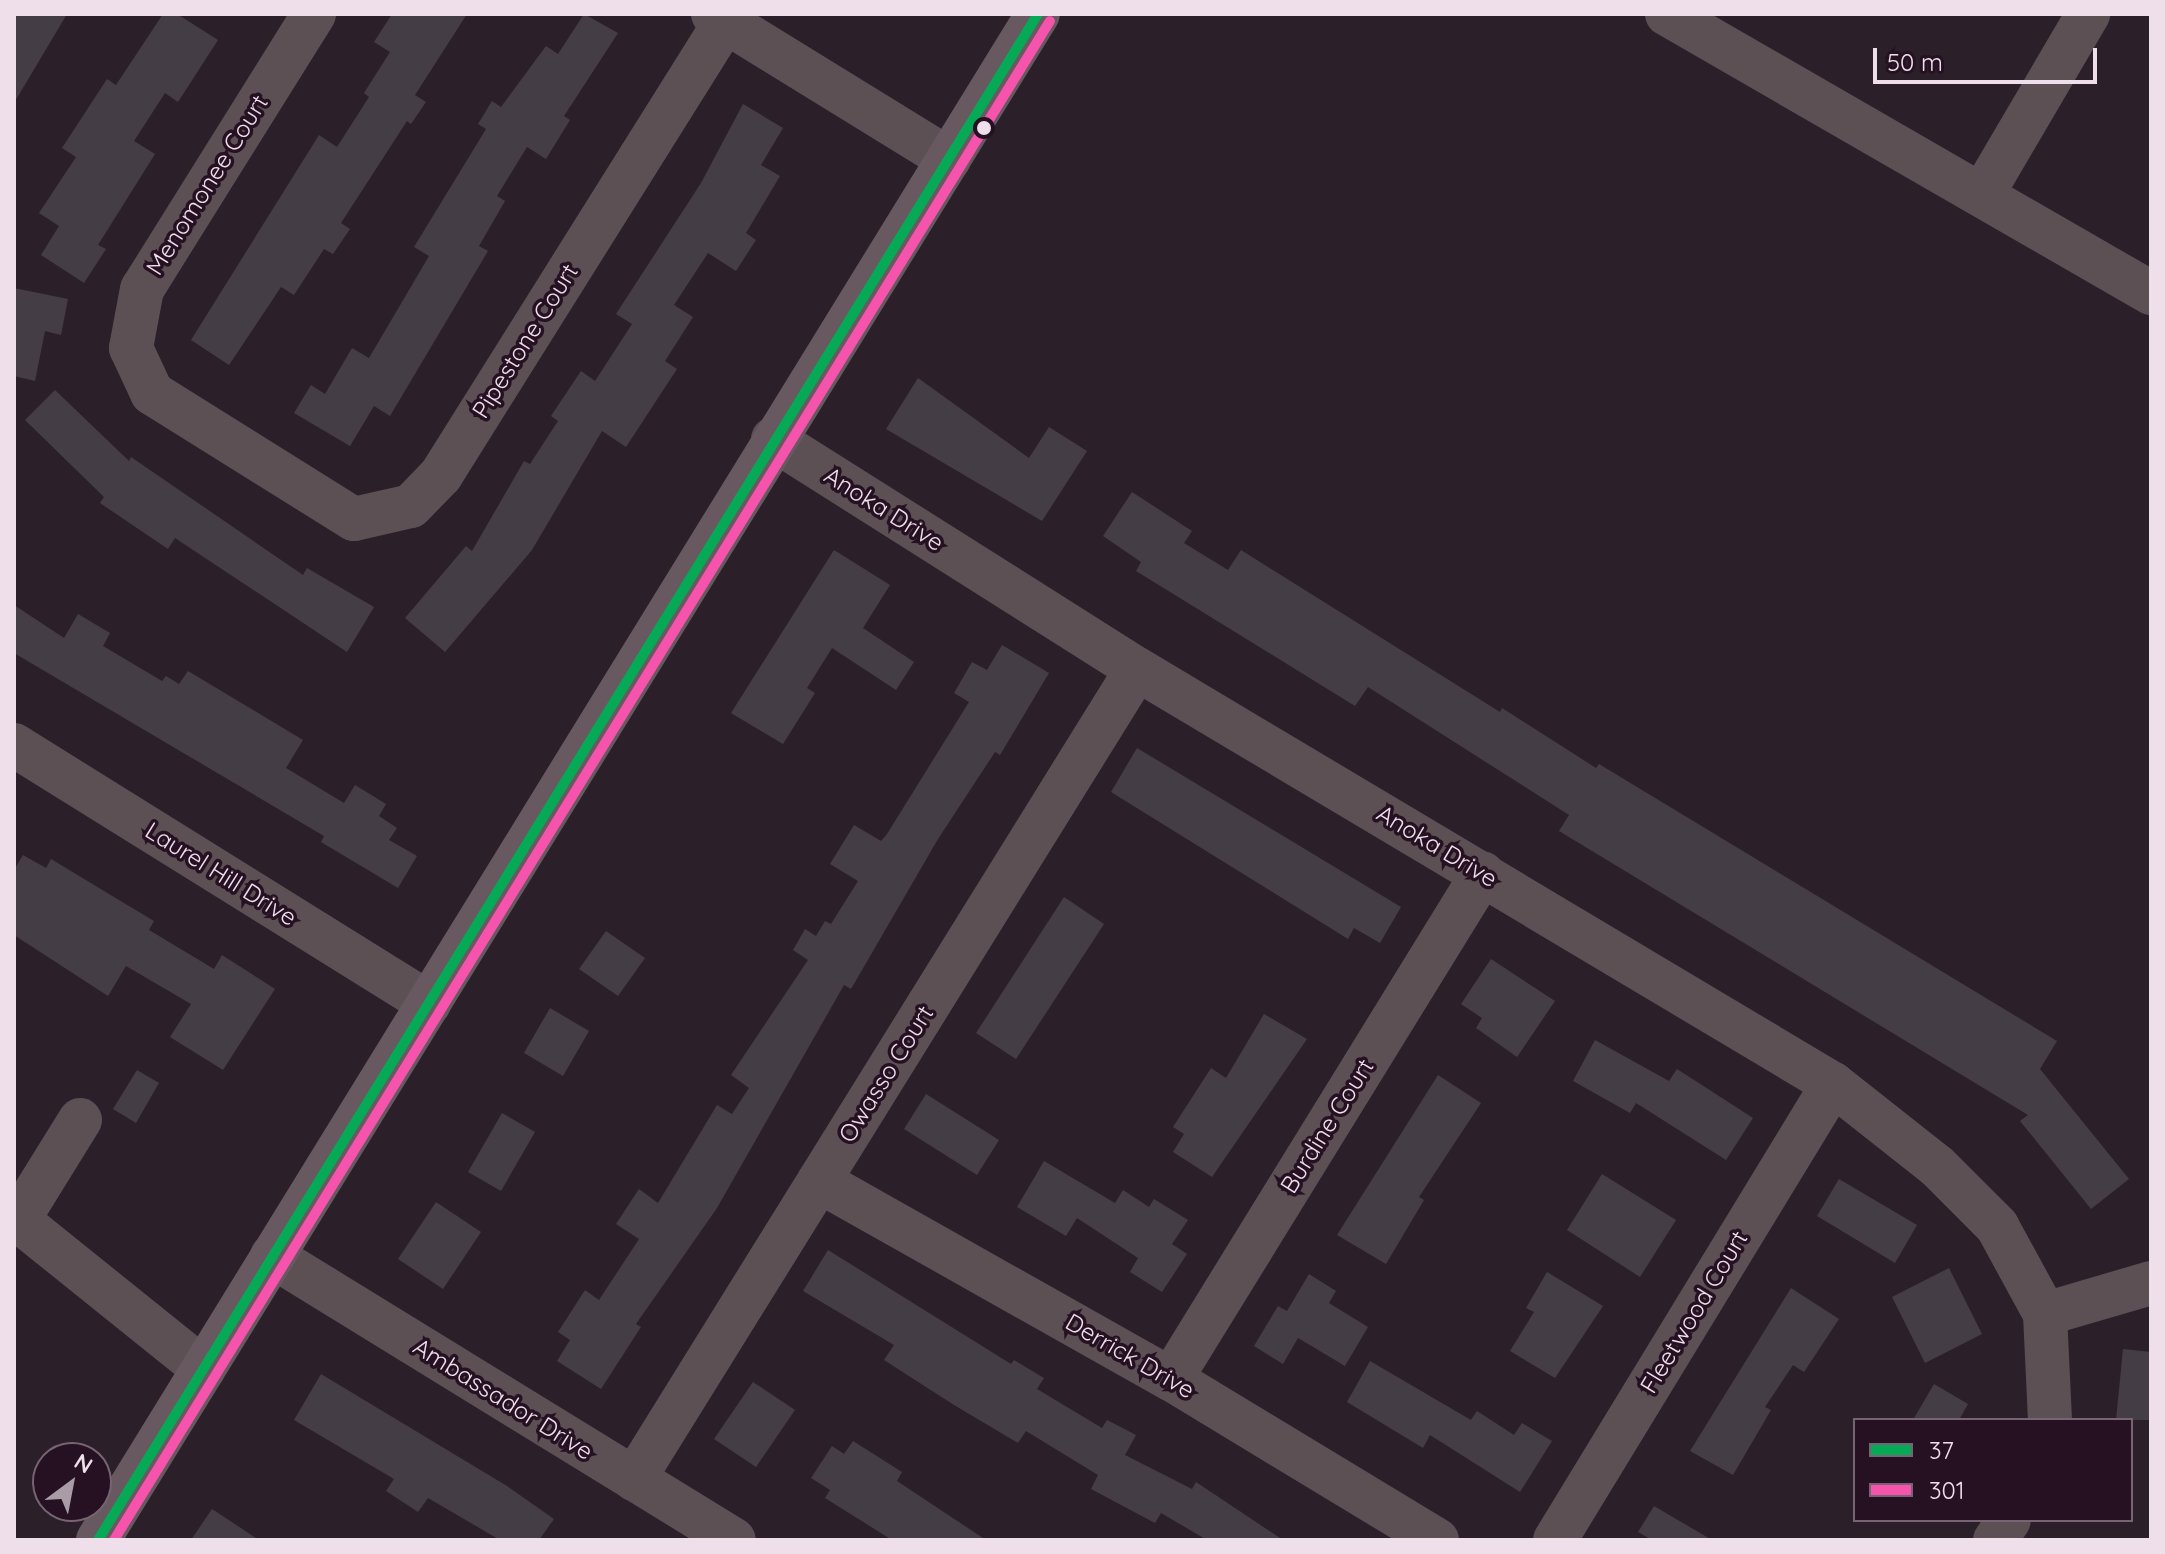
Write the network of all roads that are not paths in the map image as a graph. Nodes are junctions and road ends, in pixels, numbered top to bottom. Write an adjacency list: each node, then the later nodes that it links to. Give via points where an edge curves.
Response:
1 (314, 14): 10 (street, Menomonee Court, via 142,289 131,348 152,393)
2 (1038, 14): 6 (main road)
3 (1667, 14): 7 (street)
4 (2088, 14): 7 (street)
5 (723, 16): 6 (street); 10 (street, Pipestone Court, via 441,475 411,506 354,519)
6 (949, 159): 9 (main road)
7 (1982, 195): 8 (street)
8 (2151, 293)
9 (773, 439): 11 (street, Anoka Drive); 14 (main road)
10 (246, 455)
11 (1137, 669): 13 (street, Anoka Drive); 17 (street, Owasso Court)
12 (14, 745): 14 (street, Laurel Hill Drive)
13 (1483, 873): 15 (street, Anoka Drive); 22 (street, Burdine Court)
14 (429, 1003): 18 (main road)
15 (1833, 1084): 20 (street, Anoka Drive, via 1937,1166 1997,1226); 29 (street, Fleetwood Court)
16 (80, 1120): 21 (street, via 18,1220)
17 (819, 1181): 22 (street, Derrick Drive); 24 (street, Owasso Court)
18 (272, 1256): 21 (main road); 24 (street, Ambassador Drive)
19 (2151, 1283): 20 (street)
20 (2045, 1314): 23 (street)
21 (203, 1369): 26 (main road)
22 (1171, 1379): 28 (street, Derrick Drive)
23 (2050, 1418)
24 (634, 1479): 27 (street, Ambassador Drive)
25 (2008, 1522): 30 (street)
26 (98, 1540)
27 (734, 1540)
28 (1437, 1540)
29 (1555, 1540)
30 (1995, 1540)

